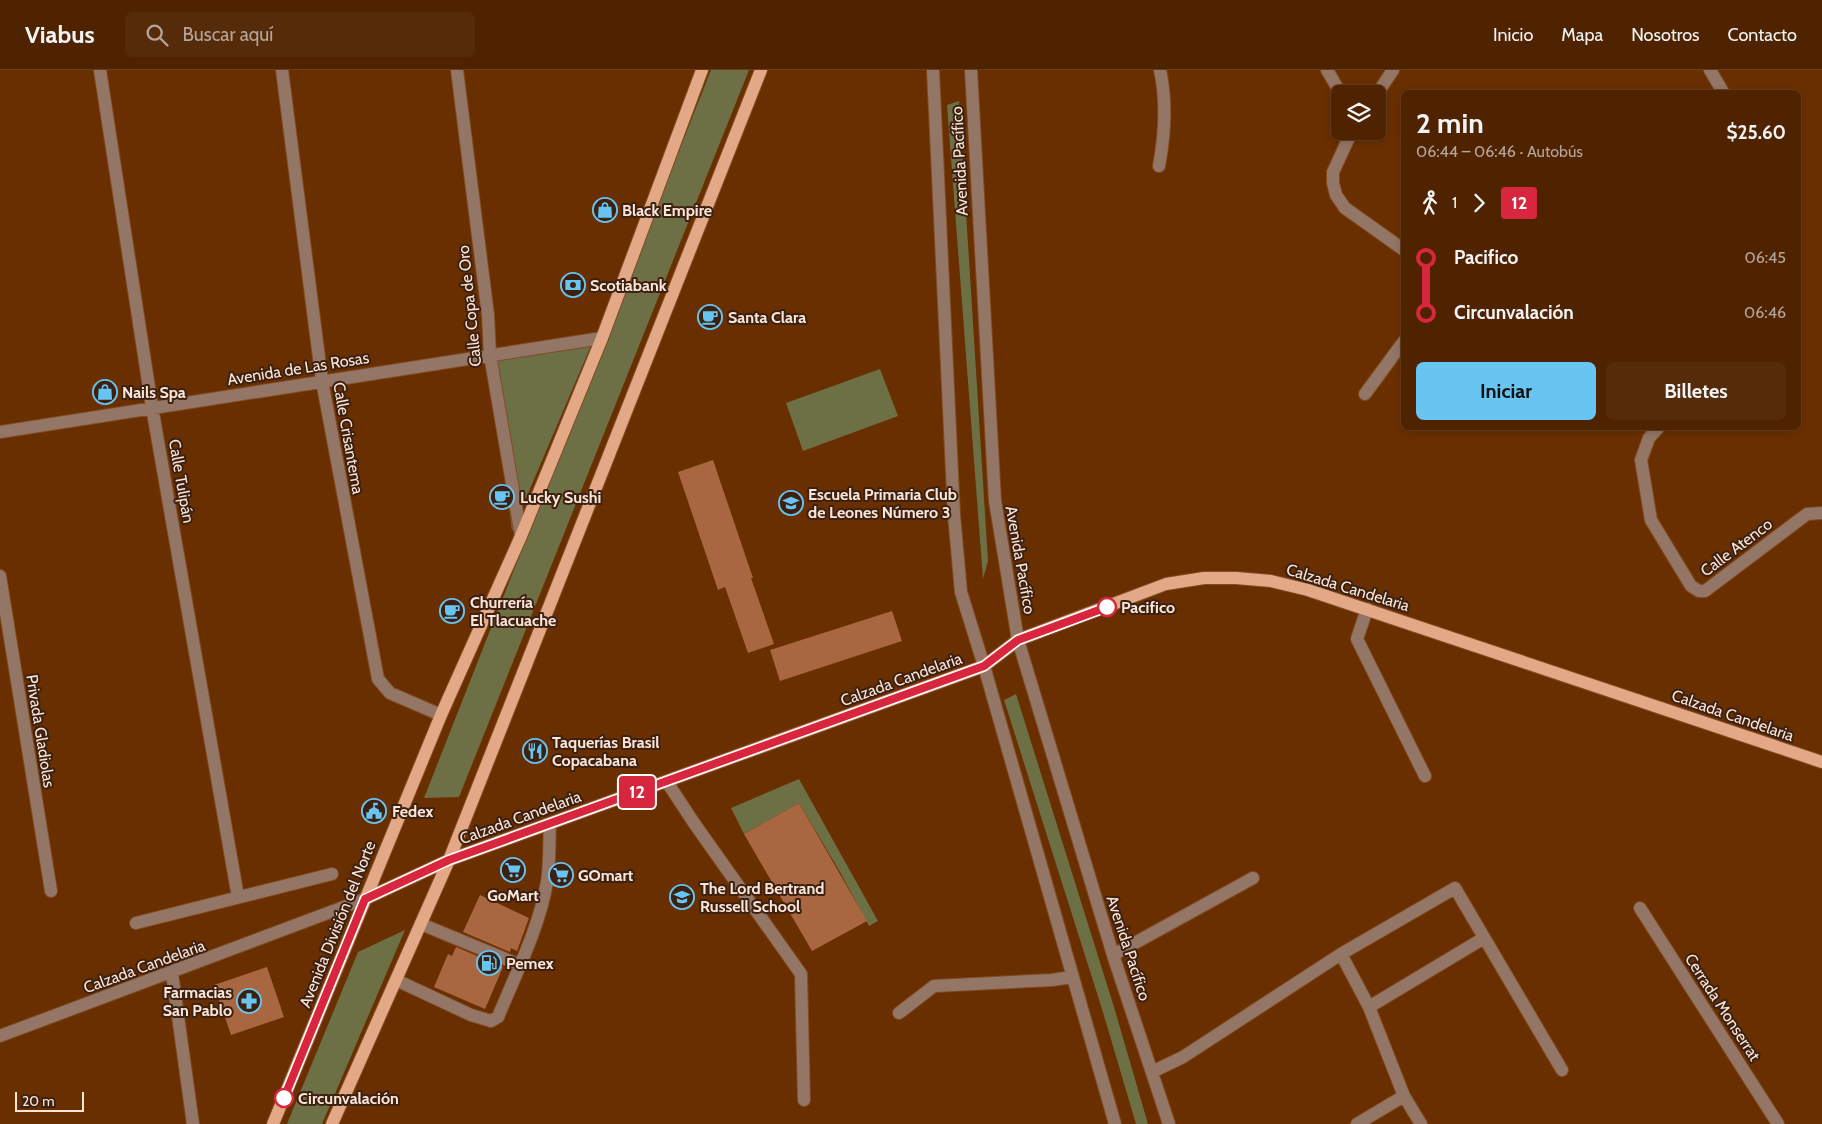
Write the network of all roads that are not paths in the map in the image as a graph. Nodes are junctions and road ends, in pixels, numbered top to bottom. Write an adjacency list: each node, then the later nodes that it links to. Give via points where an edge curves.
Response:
1 (100, 70): 23 (street, Calle Tulipán)
2 (282, 70): 21 (street, Calle Crisantema)
3 (457, 70): 20 (street, Calle Copa de Oro, via 488,314)
4 (702, 70): 18 (main road, Avenida División del Norte)
5 (761, 70): 37 (main road)
6 (935, 70): 31 (street, Avenida Pacífico, via 954,515 961,592)
7 (970, 70): 30 (street, Avenida Pacífico, via 995,502)
8 (1160, 70): 16 (street, via 1164,90 1164,142)
9 (1327, 70): 12 (street)
10 (1393, 70): 13 (street)
11 (1710, 70): 14 (street)
12 (1336, 85)
13 (1383, 85)
14 (1722, 90)
15 (1348, 140): 17 (street, via 1333,172 1336,195 1345,208)
16 (1160, 166)
17 (1401, 248)
18 (602, 338): 20 (street, Avenida de Las Rosas); 27 (main road, Avenida División del Norte)
19 (1401, 345): 22 (street)
20 (490, 355): 21 (street, Avenida de Las Rosas); 27 (street, Calle Copa de Oro)
21 (322, 381): 23 (street, Avenida de Las Rosas); 32 (street, Calle Crisantema, via 378,679 390,693)
22 (1365, 394)
23 (152, 407): 25 (street, Avenida de Las Rosas); 41 (street, Calle Tulipán)
24 (1656, 430): 26 (street, Calle Atenco, via 1649,438 1641,460 1651,520 1691,586 1698,591 1705,591 1807,514)
25 (0, 432)
26 (1822, 513)
27 (521, 536): 32 (main road, Avenida División del Norte)
28 (0, 576): 40 (street, Privada Gladiolas)
29 (1368, 609): 30 (main road, Calzada Candelaria, via 1272,581 1204,578 1166,584); 33 (main road, Calzada Candelaria); 34 (street, via 1357,639)
30 (1018, 640): 31 (main road, Calzada Candelaria); 48 (street, Avenida Pacífico)
31 (984, 666): 35 (main road, Calzada Candelaria); 51 (street, Avenida Pacífico)
32 (440, 715): 42 (main road, Avenida División del Norte)
33 (1822, 762)
34 (1424, 776)
35 (667, 782): 36 (main road, Calzada Candelaria); 59 (street, via 801,974)
36 (550, 824): 37 (main road, Calzada Candelaria); 49 (street, via 547,882 533,934)
37 (449, 860): 42 (main road, Calzada Candelaria); 45 (main road)
38 (332, 874): 41 (street)
39 (1253, 878): 48 (street)
40 (51, 891)
41 (238, 897): 44 (street)
42 (365, 899): 50 (street, Calzada Candelaria); 61 (main road, Avenida División del Norte)
43 (1640, 908): 67 (street, Cerrada Monserrat)
44 (136, 923)
45 (421, 924): 49 (street); 52 (main road)
46 (1484, 938): 47 (street, via 1455,888); 53 (street); 56 (street)
47 (1341, 954): 53 (street); 57 (street)
48 (1113, 955): 57 (street, Avenida Pacífico)
49 (520, 966): 52 (street, via 498,1017 491,1021)
50 (172, 973): 55 (street, Calzada Candelaria); 60 (street)
51 (1072, 977): 54 (street, via 934,986); 63 (street, Avenida Pacífico)
52 (396, 980): 62 (main road)
53 (1369, 1007): 58 (street)
54 (900, 1013)
55 (0, 1036)
56 (1562, 1070)
57 (1152, 1072): 64 (street, Avenida Pacífico)
58 (1404, 1096): 65 (street); 66 (street)
59 (804, 1100)
60 (193, 1124)
61 (273, 1124)
62 (332, 1124)
63 (1114, 1124)
64 (1168, 1124)
65 (1357, 1124)
66 (1421, 1124)
67 (1778, 1124)

